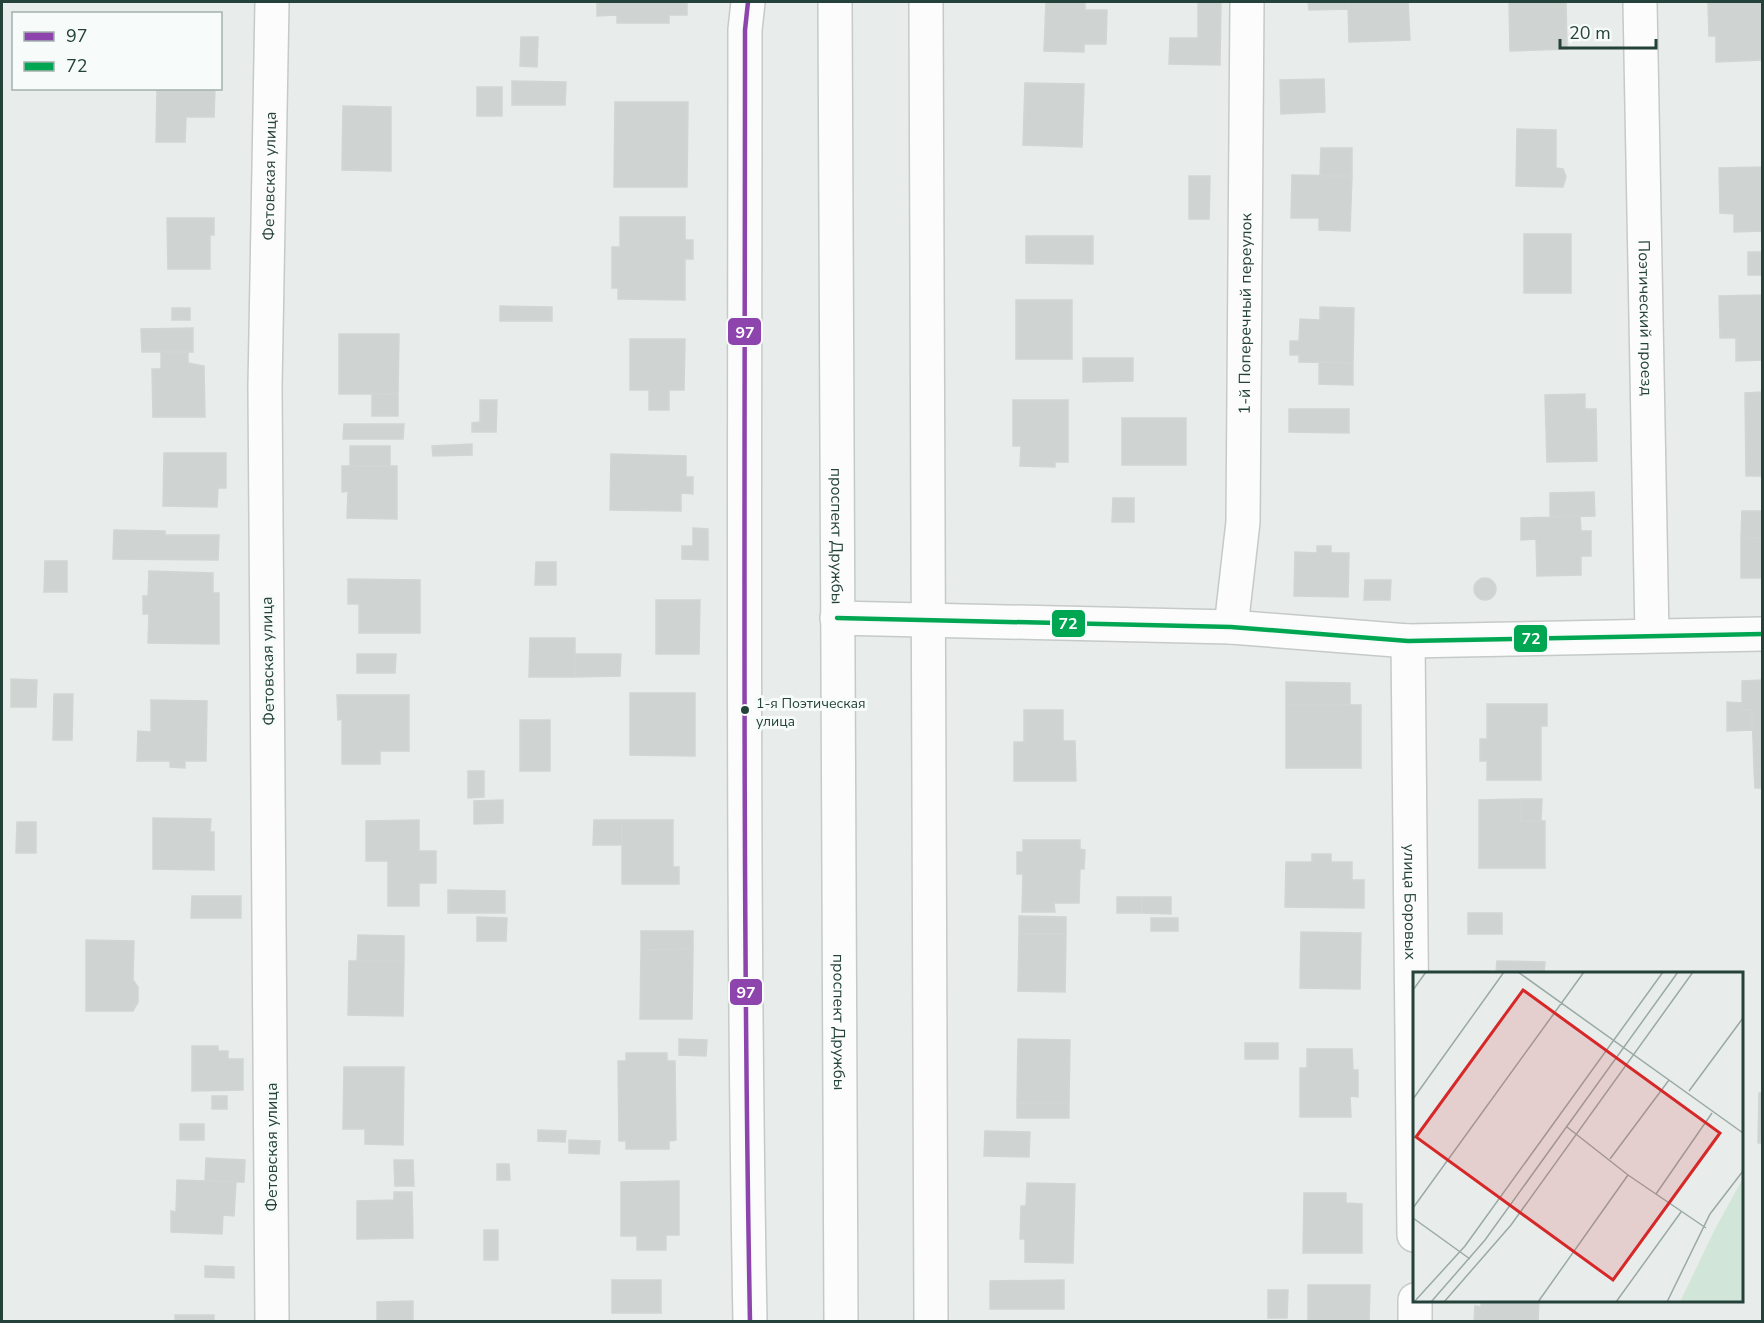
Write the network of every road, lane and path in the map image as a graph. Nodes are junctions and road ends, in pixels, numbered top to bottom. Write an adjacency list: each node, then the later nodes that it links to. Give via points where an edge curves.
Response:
1 (272, 2): 15 (street, Фетовская улица, via 265,387)
2 (748, 2): 16 (street, via 745,398)
3 (835, 2): 7 (street, проспект Дружбы)
4 (927, 2): 8 (street)
5 (1247, 2): 9 (street, 1-й Поперечный переулок, via 1243,522)
6 (1640, 2): 11 (street, Поэтический проезд)
7 (837, 618): 8 (street); 17 (street, проспект Дружбы)
8 (928, 620): 9 (street); 18 (street)
9 (1231, 627): 12 (street)
10 (1762, 634): 11 (street)
11 (1652, 635): 12 (street)
12 (1408, 641): 13 (street, улица Боровых)
13 (1413, 1136)
14 (1415, 1302): 19 (street)
15 (272, 1322)
16 (750, 1322)
17 (841, 1322)
18 (931, 1322)
19 (1416, 1322)

